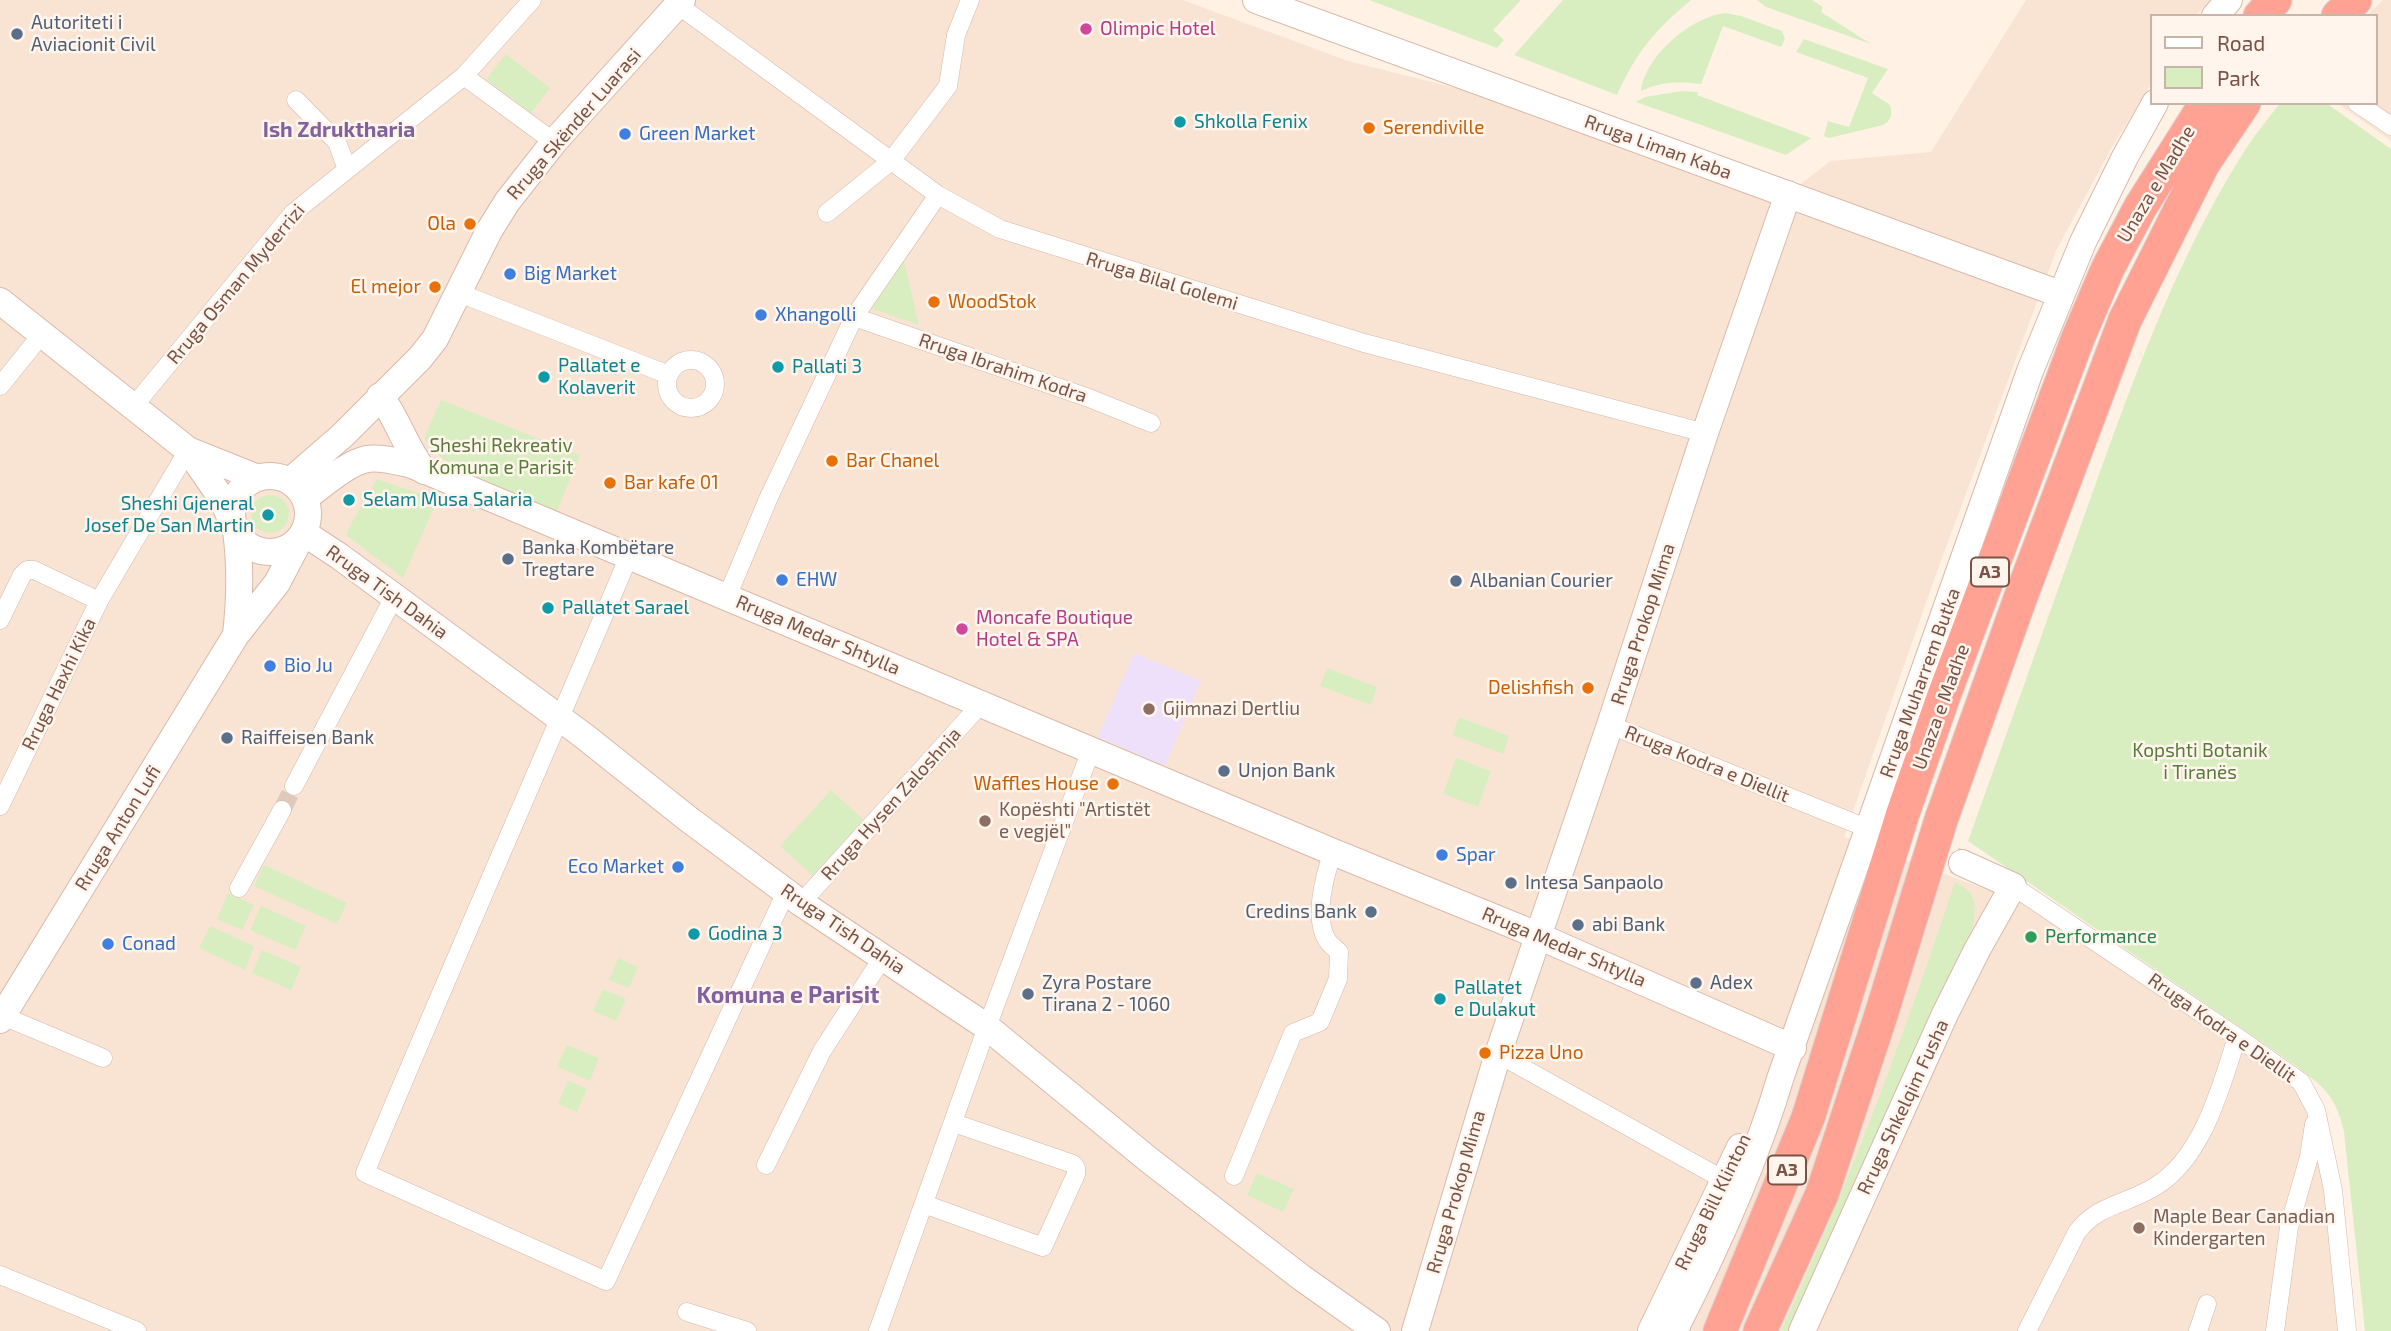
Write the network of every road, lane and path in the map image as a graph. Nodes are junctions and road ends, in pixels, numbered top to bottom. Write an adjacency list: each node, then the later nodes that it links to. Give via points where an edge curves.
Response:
1 (532, 0): 15 (street, Rruga Osman Myderrizi)
2 (970, 0): 24 (street, via 956,35 948,86)
3 (1256, 0): 26 (street, Rruga Liman Kaba)
4 (2229, 0): 10 (street)
5 (2275, 0): 11 (highway)
6 (2287, 0): 12 (highway)
7 (2331, 0): 13 (highway)
8 (2356, 0): 14 (highway)
9 (680, 3): 23 (street, Rruga Skënder Luarasi); 24 (street, Rruga Bilal Golemi)
10 (2217, 14)
11 (2262, 14)
12 (2275, 14)
13 (2317, 14)
14 (2340, 14)
15 (464, 76): 23 (street); 25 (street, Rruga Osman Myderrizi)
16 (296, 100): 25 (street, via 337,142)
17 (2154, 105): 30 (street, Rruga Muharrem Butka)
18 (2238, 105): 21 (highway, Unaza e Madhe / A3)
19 (2258, 105): 21 (highway, via 2238,132)
20 (2360, 105): 22 (street)
21 (2204, 117): 91 (highway, Unaza e Madhe / A3, via 2141,206 2078,338 1917,775 1808,1118); 92 (highway, Unaza e Madhe / A3, via 2179,208 2125,320 1941,820 1822,1194)
22 (2391, 126)
23 (554, 142): 29 (street, Rruga Skënder Luarasi, via 498,216)
24 (891, 161): 27 (street, Rruga Bilal Golemi); 28 (street)
25 (347, 169): 37 (street, Rruga Osman Myderrizi, via 293,213)
26 (1788, 194): 30 (street, Rruga Liman Kaba); 39 (street, Rruga Prokop Mima)
27 (938, 195): 32 (street); 39 (street, Rruga Bilal Golemi, via 1000,229 1129,271 1364,343)
28 (827, 213)
29 (459, 293): 34 (street); 36 (street, Rruga Skënder Luarasi, via 435,339)
30 (2060, 294): 59 (street, Rruga Muharrem Butka)
31 (0, 301): 33 (street)
32 (854, 317): 38 (street, Rruga Ibrahim Kodra); 48 (street)
33 (42, 334): 35 (street); 37 (street)
34 (669, 374)
35 (0, 386)
36 (380, 396): 41 (street); 43 (street, Rruga Skënder Luarasi)
37 (133, 407): 40 (street)
38 (1151, 423)
39 (1704, 433): 54 (street, Rruga Prokop Mima)
40 (188, 450): 42 (street); 44 (street, via 222,499); 49 (street, Rruga Haxhi Kika)
41 (424, 471): 43 (street, Rruga Medar Shtylla, via 412,465 367,460); 46 (street, Rruga Medar Shtylla)
42 (258, 478): 43 (street, via 280,477); 44 (street, via 240,490 232,510)
43 (298, 489): 45 (street, via 308,519)
44 (234, 526): 45 (street, via 250,547 271,553 282,551); 51 (street, Rruga Anton Lufi, via 240,571)
45 (302, 536): 47 (street, Rruga Tish Dahia); 51 (street, Rruga Anton Lufi, via 278,583)
46 (629, 556): 48 (street, Rruga Medar Shtylla); 53 (street)
47 (394, 597): 53 (street, Rruga Tish Dahia); 56 (street)
48 (727, 597): 52 (street, Rruga Medar Shtylla)
49 (99, 601): 50 (street, Rruga Haxhi Kika, via 27,570); 57 (street, Rruga Haxhi Kika)
50 (0, 620)
51 (236, 635): 67 (street, Rruga Anton Lufi)
52 (981, 704): 55 (street, Rruga Medar Shtylla); 64 (street, Rruga Hysen Zaloshnja)
53 (561, 719): 64 (street, Rruga Tish Dahia); 64 (street, Rruga Hysen Zaloshnja, via 365,1173 606,1281)
54 (1610, 725): 59 (street, Rruga Kodra e Diellit); 65 (street, Rruga Prokop Mima)
55 (1091, 750): 60 (street, Rruga Medar Shtylla); 68 (street)
56 (295, 786)
57 (0, 806)
58 (282, 810): 63 (street)
59 (1875, 832): 70 (street, Rruga Muharrem Butka)
60 (1333, 852): 65 (street, Rruga Medar Shtylla); 77 (street, via 1323,878 1321,918 1326,939 1339,952 1338,979 1320,1022 1293,1033)
61 (1962, 863): 62 (street, Rruga Kodra e Diellit)
62 (2012, 886): 69 (street, Rruga Kodra e Diellit); 93 (street, Rruga Shkelqim Fusha, via 1945,1014)
63 (239, 888)
64 (794, 898): 66 (street, Rruga Tish Dahia)
65 (1538, 936): 70 (street, Rruga Medar Shtylla); 71 (street, Rruga Prokop Mima)
66 (883, 957): 68 (street, Rruga Tish Dahia); 76 (street, via 822,1051)
67 (1, 1018): 72 (street)
68 (987, 1027): 75 (street); 87 (street, Rruga Tish Dahia, via 1123,1140)
69 (2237, 1037): 74 (street, Rruga Kodra e Diellit, via 2301,1082); 83 (street, via 2213,1108 2187,1157 2170,1177 2086,1221)
70 (1793, 1048): 73 (street, Rruga Muharrem Butka)
71 (1498, 1054): 78 (street); 88 (street, Rruga Prokop Mima)
72 (103, 1058)
73 (1781, 1076): 78 (street, Rruga Bill Klinton); 90 (street, via 1762,1138)
74 (2316, 1110): 95 (street, via 2309,1157 2289,1227); 96 (street, Rruga Kodra e Diellit, via 2333,1190)
75 (954, 1123): 79 (street); 79 (street, via 1073,1164 1076,1174 1043,1247)
76 (766, 1165)
77 (1234, 1176)
78 (1724, 1180): 89 (street, Rruga Bill Klinton)
79 (924, 1204): 86 (street)
80 (0, 1275): 84 (street)
81 (2207, 1304): 94 (street)
82 (687, 1312): 85 (street)
83 (2027, 1330)
84 (137, 1331)
85 (747, 1331)
86 (878, 1331)
87 (1377, 1331)
88 (1415, 1331)
89 (1651, 1331)
90 (1674, 1331)
91 (1720, 1331)
92 (1760, 1331)
93 (1802, 1331)
94 (2197, 1331)
95 (2275, 1331)
96 (2347, 1331)

